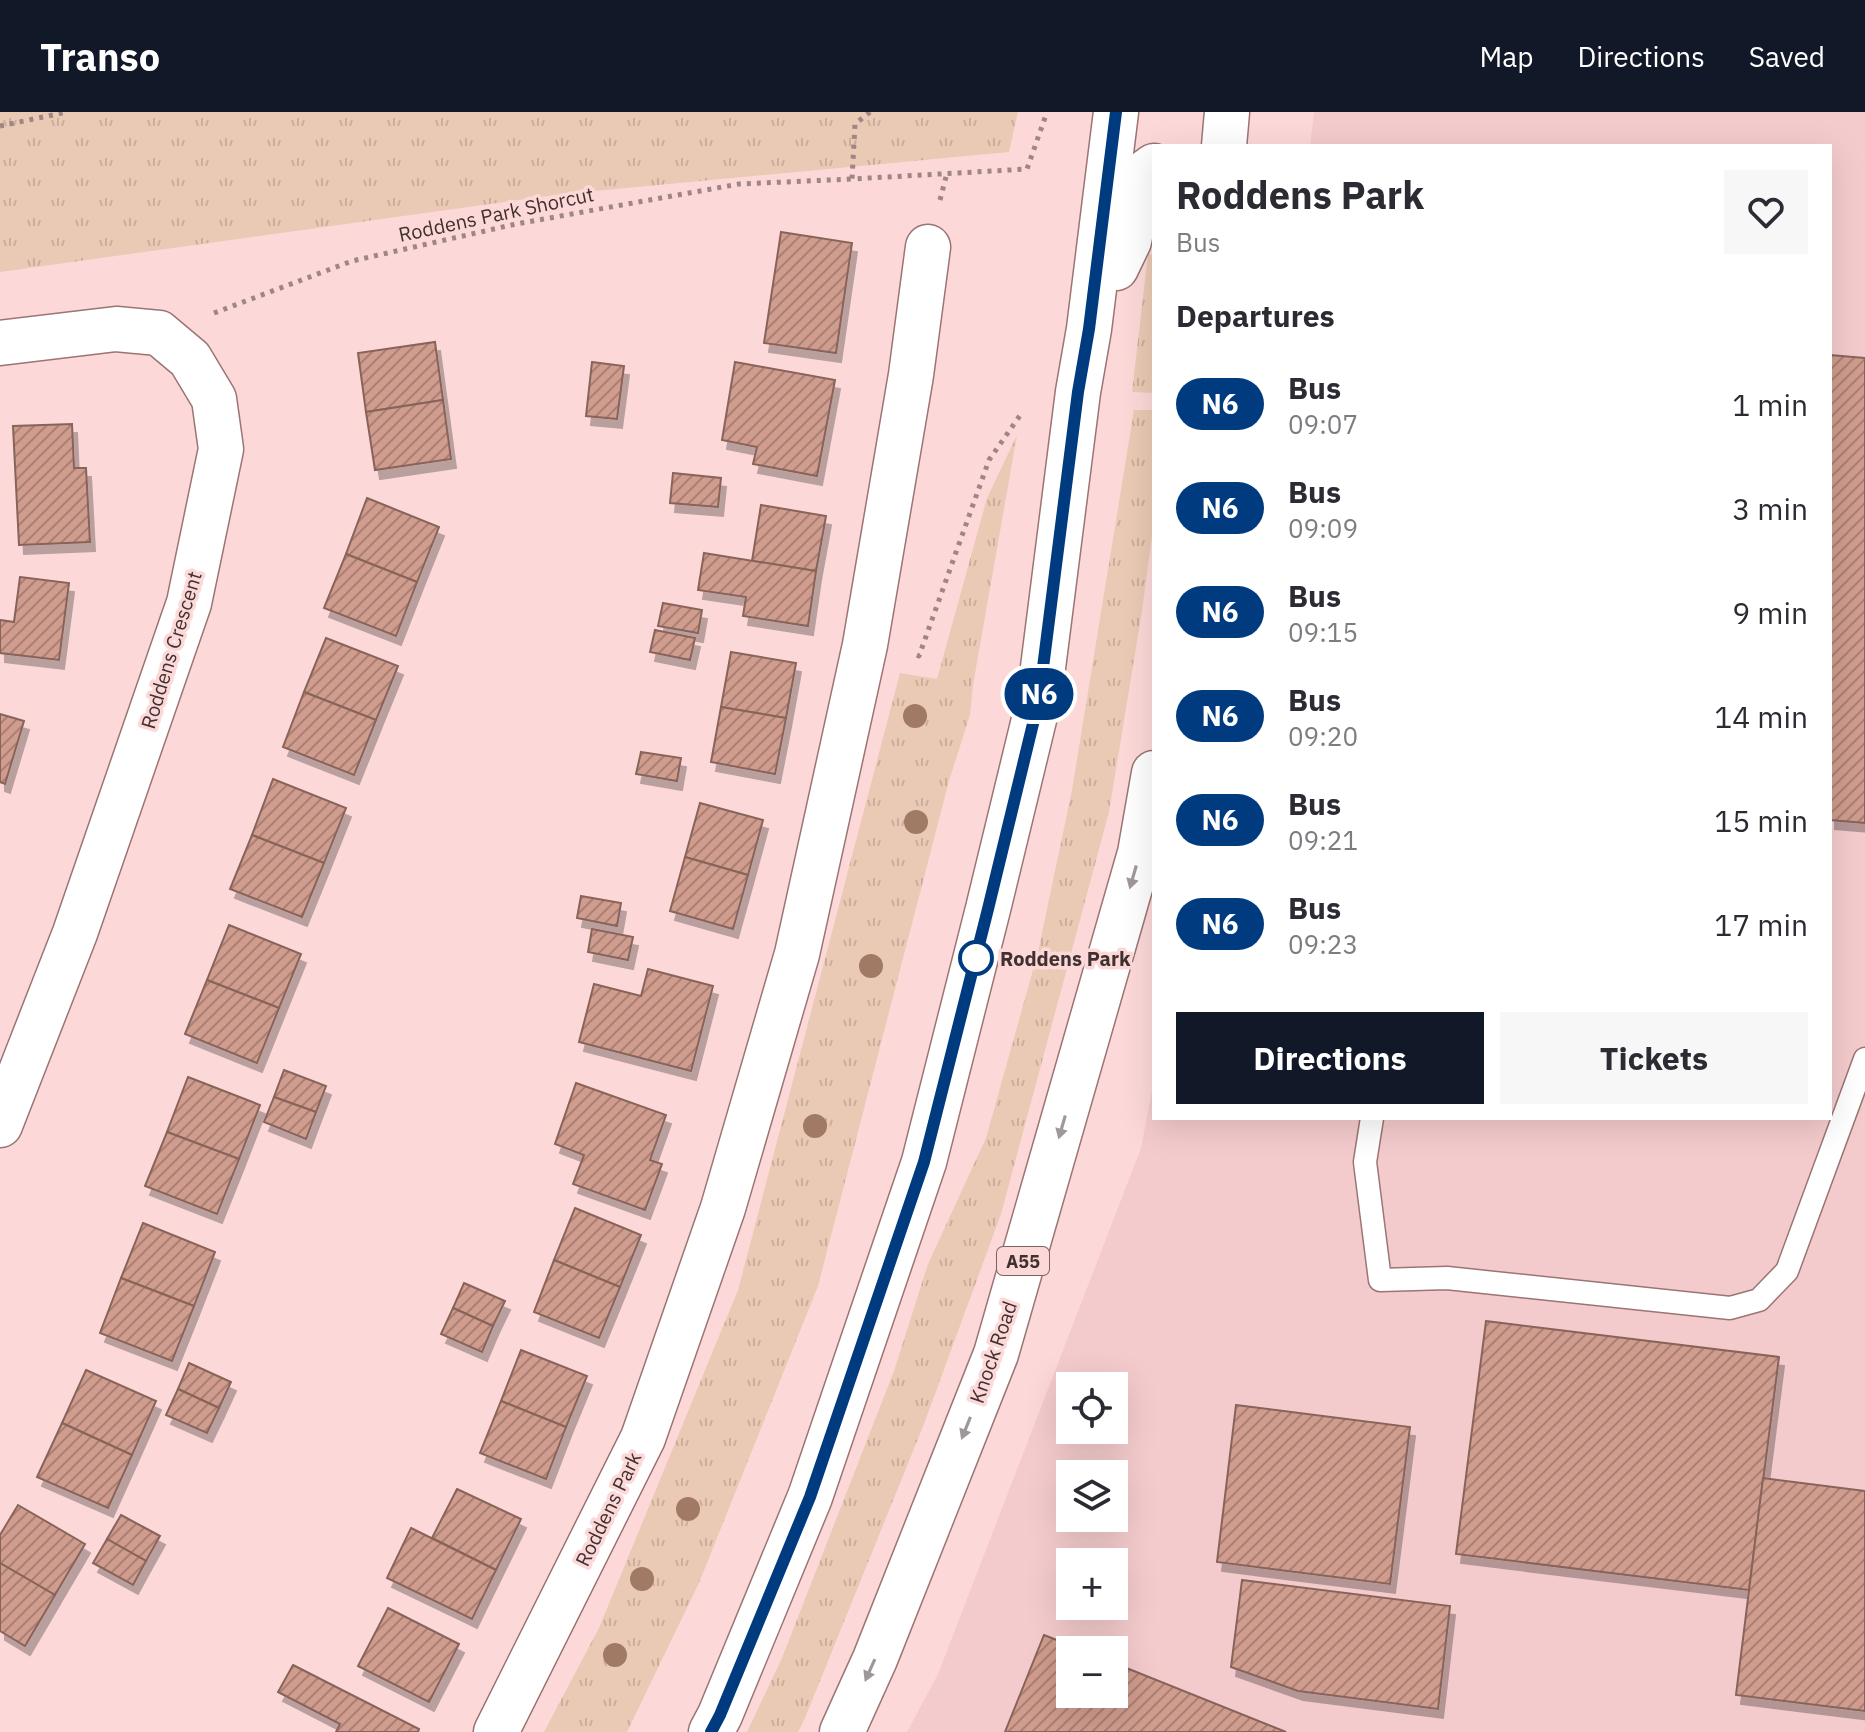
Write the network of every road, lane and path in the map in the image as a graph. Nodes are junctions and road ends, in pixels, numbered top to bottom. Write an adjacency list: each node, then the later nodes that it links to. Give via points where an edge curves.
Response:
1 (67, 112): 6 (path)
2 (870, 112): 9 (path, via 855,124)
3 (1047, 112): 9 (path, Roddens Park Shorcut, via 1027,169)
4 (1116, 112): 11 (main road)
5 (1227, 112): 7 (main road)
6 (0, 126)
7 (1224, 144)
8 (1152, 167): 11 (main road, via 1143,174 1129,241)
9 (852, 179): 12 (path, Roddens Park Shorcut, via 739,184 516,224 352,261)
10 (928, 247): 15 (main road, Roddens Park)
11 (1089, 329): 21 (main road, via 1039,699 924,1162 810,1497)
12 (159, 333): 13 (main road, via 116,329); 19 (main road, Roddens Crescent, via 190,359 214,399 221,449 189,603 75,933)
13 (0, 343)
14 (1023, 412): 15 (path, via 989,460 919,656)
15 (865, 645): 20 (main road, Roddens Park, via 797,954 723,1208 643,1438)
16 (1152, 784): 22 (main road, Knock Road / A55, one-way to 22, via 1140,853 996,1354)
17 (1865, 1059): 18 (lane, via 1787,1271 1759,1300 1730,1308 1447,1278 1380,1280 1365,1162)
18 (1372, 1120)
19 (0, 1125)
20 (496, 1732)
21 (711, 1732)
22 (842, 1732)

